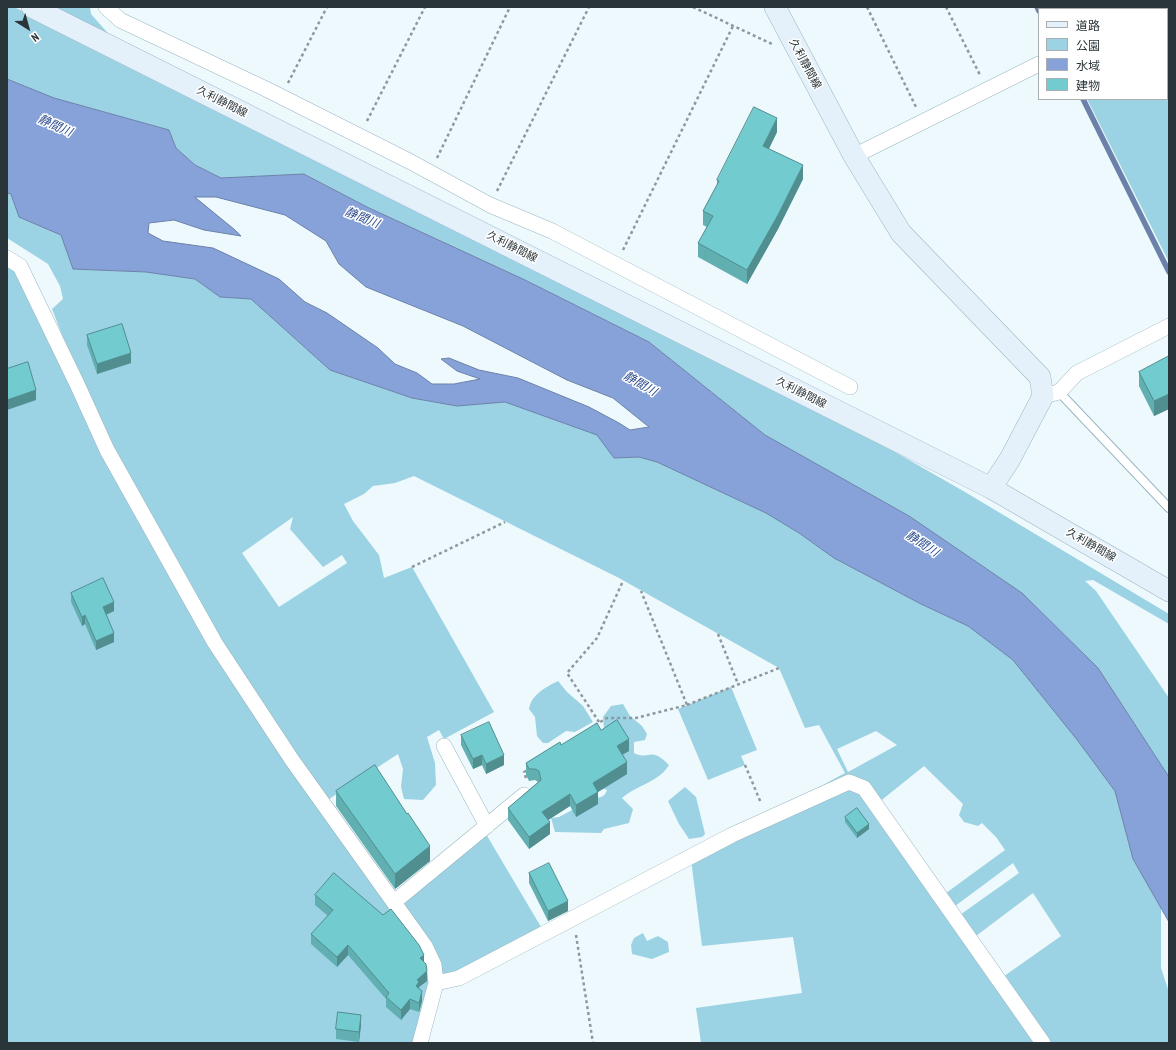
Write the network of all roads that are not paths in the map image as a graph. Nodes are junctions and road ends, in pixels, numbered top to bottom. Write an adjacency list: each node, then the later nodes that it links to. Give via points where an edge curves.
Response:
1 (32, 7): 10 (main road, 久利静間線)
2 (106, 7): 8 (street, via 120,20 282,97 490,205 552,232)
3 (774, 7): 5 (main road, 久利静間線)
4 (1038, 64): 5 (street)
5 (854, 156): 9 (main road, 久利静間線, via 901,233 1040,377)
6 (7, 258): 16 (street, via 20,266 106,450 215,643 292,760)
7 (1169, 326): 9 (street, via 1077,373)
8 (850, 387)
9 (1051, 394): 10 (main road); 11 (lane)
10 (991, 488): 12 (main road, 久利静間線)
11 (1169, 508)
12 (1169, 591)
13 (444, 746): 15 (street)
14 (532, 789): 15 (street)
15 (487, 826): 16 (street)
16 (394, 902): 17 (street, via 425,946 434,965)
17 (436, 983): 18 (street); 19 (street, via 459,978 732,835 850,782 864,788)
18 (420, 1043)
19 (1043, 1043)

